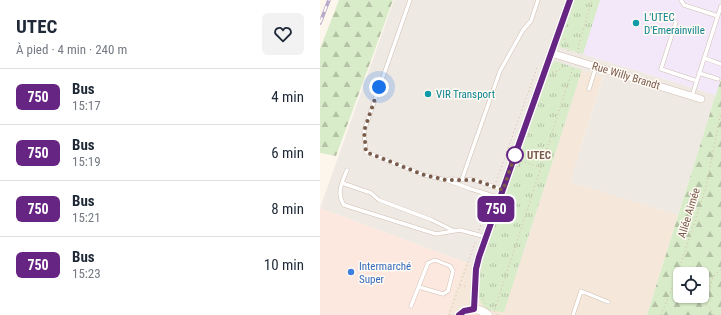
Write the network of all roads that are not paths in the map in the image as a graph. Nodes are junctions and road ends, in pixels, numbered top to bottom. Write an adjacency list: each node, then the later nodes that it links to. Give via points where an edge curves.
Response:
1 (410, 0): 20 (lane, via 364,131 366,152 424,175)
2 (538, 0): 19 (lane, via 531,21 523,30 500,71)
3 (570, 0): 8 (street)
4 (681, 0): 6 (lane, via 684,5)
5 (721, 6): 6 (lane)
6 (718, 16): 9 (lane)
7 (676, 22): 14 (lane, via 661,69)
8 (551, 53): 11 (street, Rue Willy Brandt); 22 (street)
9 (704, 58): 10 (lane); 12 (lane)
10 (721, 64)
11 (596, 66): 15 (lane); 16 (street, Rue Willy Brandt)
12 (699, 74): 13 (lane); 14 (lane)
13 (718, 79)
14 (697, 81): 16 (lane)
15 (589, 89)
16 (692, 96): 17 (street, Rue Willy Brandt)
17 (701, 99)
18 (347, 170): 21 (lane)
19 (462, 179): 20 (lane); 22 (lane, via 475,180)
20 (446, 180): 22 (lane, via 471,189)
21 (342, 183): 23 (lane, via 371,193 379,200); 23 (lane, via 339,198 344,205 436,234)
22 (502, 194): 24 (street)
23 (452, 230): 24 (lane)
24 (486, 237): 28 (street, via 476,269)
25 (419, 287): 25 (lane, via 443,294 448,291 453,272 450,266 435,260 428,263); 27 (lane)
26 (608, 302): 31 (lane, via 581,291)
27 (412, 306)
28 (474, 309): 29 (street); 30 (street)
29 (491, 313)
30 (459, 315)
31 (573, 315)

